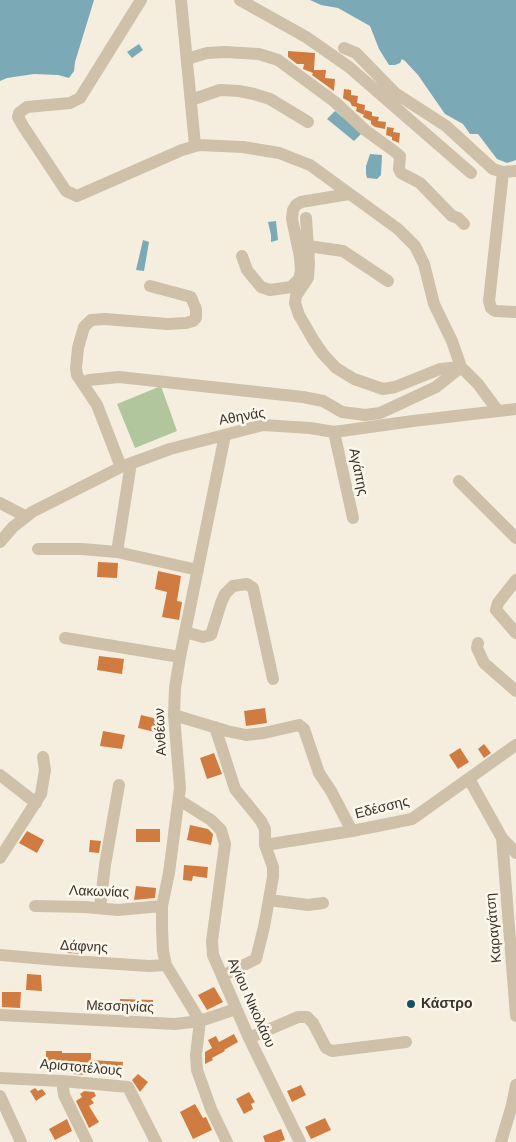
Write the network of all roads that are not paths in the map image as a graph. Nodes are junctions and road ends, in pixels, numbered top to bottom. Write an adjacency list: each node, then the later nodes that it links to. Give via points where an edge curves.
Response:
1 (141, 0): 8 (street, via 80,98 70,103 27,107 18,117 66,192 77,196)
2 (181, 0): 5 (street)
3 (240, 0): 11 (street, via 306,37 349,67)
4 (344, 48): 10 (street, via 356,53 396,93 446,126 493,169)
5 (187, 59): 6 (street); 14 (street, via 225,52 259,54 278,60 400,156 401,173 420,183)
6 (191, 100): 7 (street, via 220,90 239,91 270,98); 8 (street)
7 (308, 122)
8 (195, 145): 12 (street, via 243,147 279,153 310,165)
9 (516, 170): 10 (street)
10 (503, 172): 19 (street, via 489,301 495,311)
11 (471, 173)
12 (349, 194): 16 (street, via 308,200 292,210 301,271 291,287 270,290 261,287 247,270); 20 (street, via 398,229 415,246 424,264 434,304)
13 (306, 218): 15 (street)
14 (464, 224)
15 (308, 246): 17 (street, via 343,251); 20 (street, via 308,278 295,303 314,341 336,368 354,379 382,388 395,387 440,369)
16 (242, 256)
17 (388, 281)
18 (150, 286): 21 (street, via 191,297 196,318 186,323 167,324 91,320 80,337 76,368)
19 (516, 312)
20 (461, 367): 21 (street, via 436,387 380,413 365,415 342,412 323,401 303,397 119,377); 23 (street)
21 (83, 383): 26 (street)
22 (516, 409): 23 (street, Αθηνάς)
23 (498, 411): 24 (street, Αθηνάς)
24 (334, 432): 25 (street, Αθηνάς, via 263,425); 30 (street, Αγάπης)
25 (225, 434): 26 (street, Αθηνάς, via 170,448); 35 (street, Ανθέων)
26 (126, 465): 29 (street, Αθηνάς); 34 (street)
27 (459, 481): 31 (street)
28 (0, 503): 29 (street)
29 (25, 516): 32 (street, Αθηνάς)
30 (353, 518)
31 (516, 538)
32 (0, 542)
33 (38, 549): 34 (street)
34 (117, 552): 35 (street)
35 (198, 570): 37 (street, Ανθέων)
36 (516, 580): 38 (street, via 496,610)
37 (185, 632): 41 (street, Ανθέων); 42 (street, via 203,637 212,635 226,594 233,586 247,584 253,588)
38 (516, 633)
39 (65, 638): 41 (street)
40 (478, 643): 43 (street, via 484,663)
41 (180, 658): 44 (street, Ανθέων)
42 (273, 679)
43 (516, 691)
44 (174, 715): 45 (street); 51 (street, Ανθέων)
45 (215, 727): 53 (street, via 246,735 299,725 304,730 319,773); 55 (street, via 235,789 265,829)
46 (516, 746): 49 (street, Εδέσσης)
47 (43, 758): 52 (street, via 45,770)
48 (0, 775): 52 (street)
49 (469, 778): 53 (street, Εδέσσης, via 412,819); 54 (street)
50 (119, 786): 62 (street)
51 (179, 800): 61 (street, Ανθέων); 65 (street, Αγίου Νικολάου, via 211,820 221,830 225,844 212,941 213,955)
52 (36, 803): 57 (street)
53 (352, 831): 55 (street, Εδέσσης)
54 (502, 838): 56 (street); 68 (street, Καραγάτση)
55 (265, 845): 58 (street, via 273,877)
56 (516, 853)
57 (0, 858)
58 (269, 900): 59 (street, via 308,904); 65 (street, via 256,959)
59 (323, 902)
60 (35, 906): 62 (street, Λακωνίας)
61 (162, 906): 62 (street, Λακωνίας, via 118,910); 64 (street, Ανθέων)
62 (100, 908)
63 (0, 955): 64 (street, Δάφνης)
64 (166, 965): 69 (street, Ανθέων)
65 (222, 976): 66 (street, Αγίου Νικολάου)
66 (236, 1009): 69 (street, Μεσσηνίας); 70 (street, Αγίου Νικολάου)
67 (0, 1015): 69 (street, Μεσσηνίας, via 175,1024)
68 (516, 1016)
69 (200, 1021): 79 (street, via 197,1070)
70 (249, 1038): 71 (street, via 298,1017 307,1017 326,1048 332,1051); 80 (street, Αγίου Νικολάου)
71 (406, 1042)
72 (0, 1078): 73 (street, Αριστοτέλους)
73 (62, 1081): 77 (street, via 64,1095); 78 (street, Αριστοτέλους, via 128,1087)
74 (516, 1085): 81 (street)
75 (0, 1096): 76 (street)
76 (21, 1142)
77 (87, 1142)
78 (156, 1142)
79 (227, 1142)
80 (300, 1142)
81 (500, 1142)

